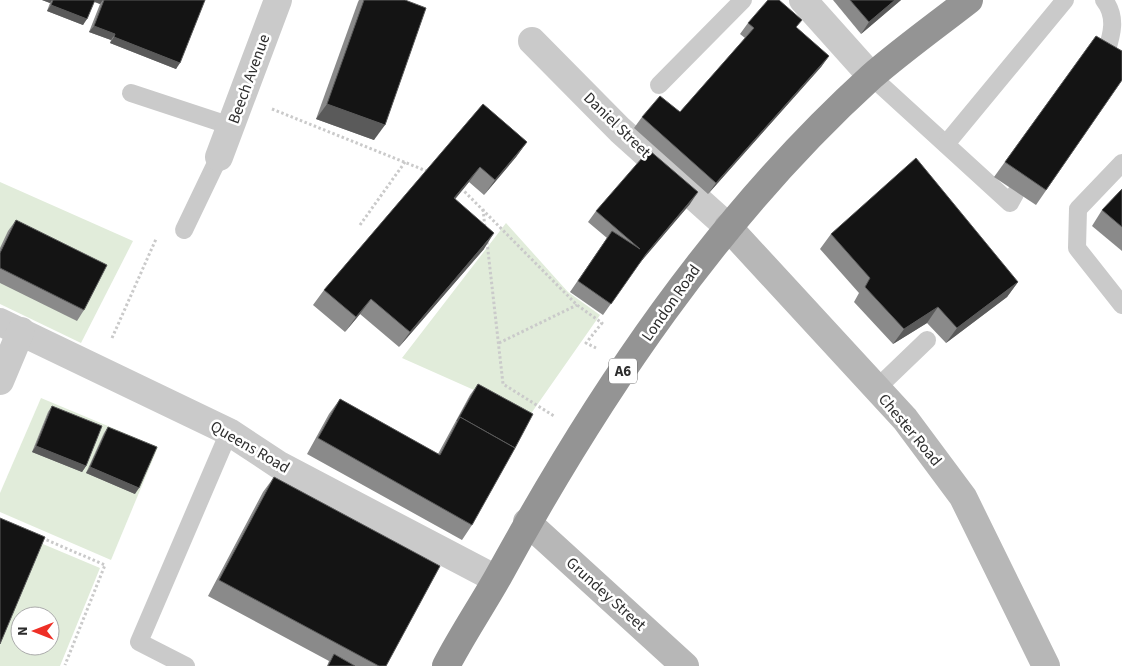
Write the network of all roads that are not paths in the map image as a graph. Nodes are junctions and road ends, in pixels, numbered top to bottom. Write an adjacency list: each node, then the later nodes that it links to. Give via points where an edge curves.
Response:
1 (278, 0): 12 (street, Beech Avenue)
2 (743, 0): 10 (lane)
3 (804, 0): 9 (street)
4 (969, 0): 9 (highway, London Road / A6)
5 (1065, 0): 13 (lane)
6 (1104, 0): 8 (lane, via 1111,9 1113,29)
7 (532, 41): 17 (street, Daniel Street, via 620,130)
8 (1104, 60)
9 (872, 76): 13 (lane); 17 (highway, London Road / A6)
10 (660, 85)
11 (131, 93): 12 (lane)
12 (231, 126): 14 (street, Beech Avenue)
13 (946, 144): 16 (lane, via 1010,203)
14 (219, 157): 18 (lane)
15 (1122, 163): 19 (lane, via 1078,209 1078,248)
16 (1015, 194)
17 (728, 227): 23 (street, Chester Road); 25 (highway, London Road / A6, via 674,295)
18 (184, 230)
19 (1122, 305)
20 (10, 326): 22 (street); 24 (street, Queens Road)
21 (927, 340): 23 (lane)
22 (0, 381)
23 (876, 389): 30 (street, Chester Road, via 905,419 963,496)
24 (229, 432): 26 (street, Queens Road, via 279,465); 27 (lane, via 139,642)
25 (527, 522): 26 (highway, London Road / A6); 29 (street, Grundey Street)
26 (496, 579): 28 (highway, London Road / A6)
27 (186, 666)
28 (446, 666)
29 (685, 666)
30 (1046, 666)

